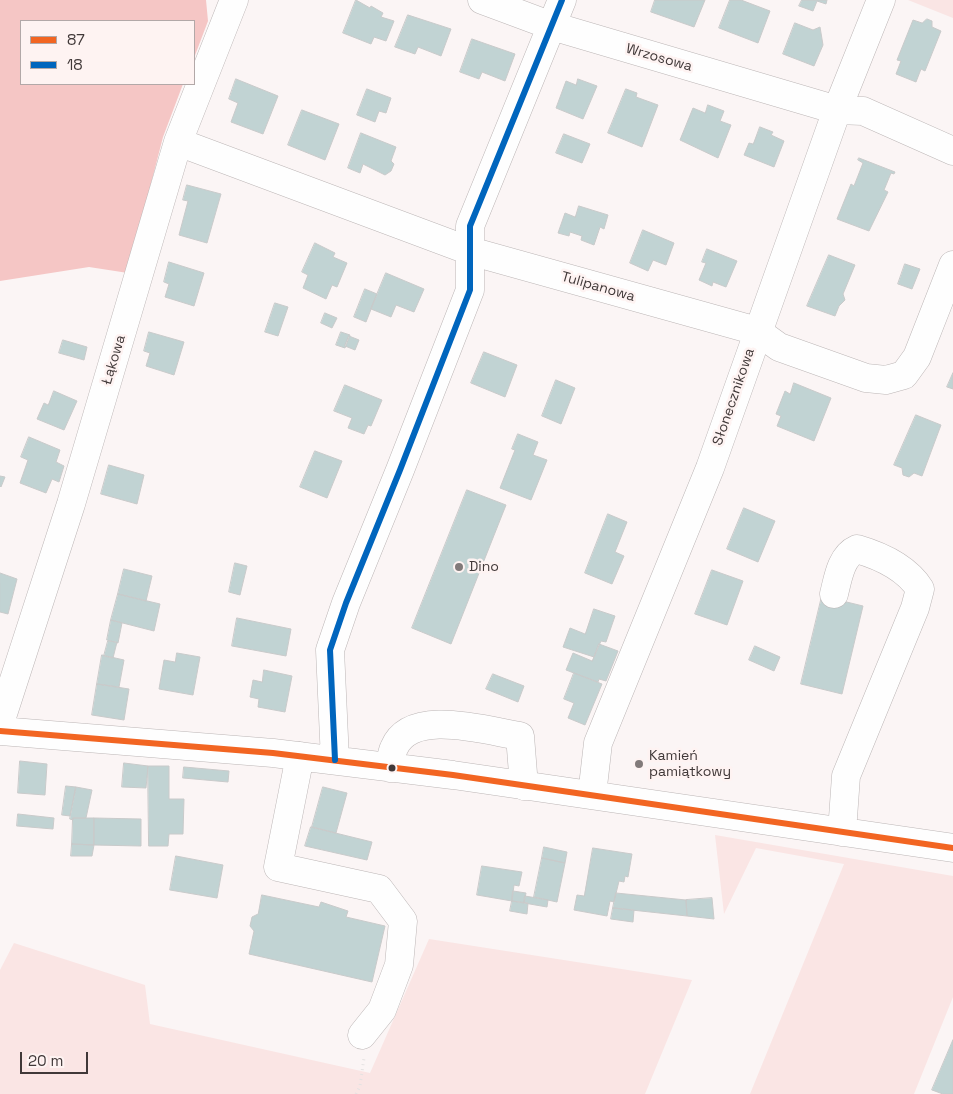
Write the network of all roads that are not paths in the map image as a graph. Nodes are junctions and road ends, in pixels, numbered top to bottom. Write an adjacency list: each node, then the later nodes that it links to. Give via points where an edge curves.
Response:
1 (234, 0): 7 (street, Łąkowa)
2 (482, 0): 5 (street, Wrzosowa)
3 (562, 0): 5 (street)
4 (881, 0): 6 (street, Słonecznikowa)
5 (552, 26): 6 (street, Wrzosowa); 9 (street, via 470,226)
6 (837, 110): 8 (street, via 863,111); 11 (street, Słonecznikowa)
7 (178, 142): 9 (street, Tulipanowa); 13 (street, Łąkowa, via 71,504)
8 (953, 150)
9 (470, 251): 11 (street, Tulipanowa); 16 (street, via 470,290 330,650)
10 (953, 265): 11 (street, Tulipanowa, via 917,357 904,375 886,380 866,378 779,347)
11 (757, 331): 19 (street, Słonecznikowa, via 710,468 598,743)
12 (834, 594): 20 (street, via 840,569 851,552 858,549 899,567 913,578 920,589 846,776)
13 (0, 723)
14 (0, 730): 15 (street)
15 (300, 756): 16 (street); 22 (street, via 278,867 380,889 403,921 399,965 382,1010)
16 (335, 760): 17 (street)
17 (390, 768): 18 (street); 18 (street, via 394,747 408,731 437,723 520,736)
18 (524, 786): 19 (street)
19 (592, 794): 20 (street)
20 (842, 832): 21 (street)
21 (953, 848)
22 (362, 1035)

